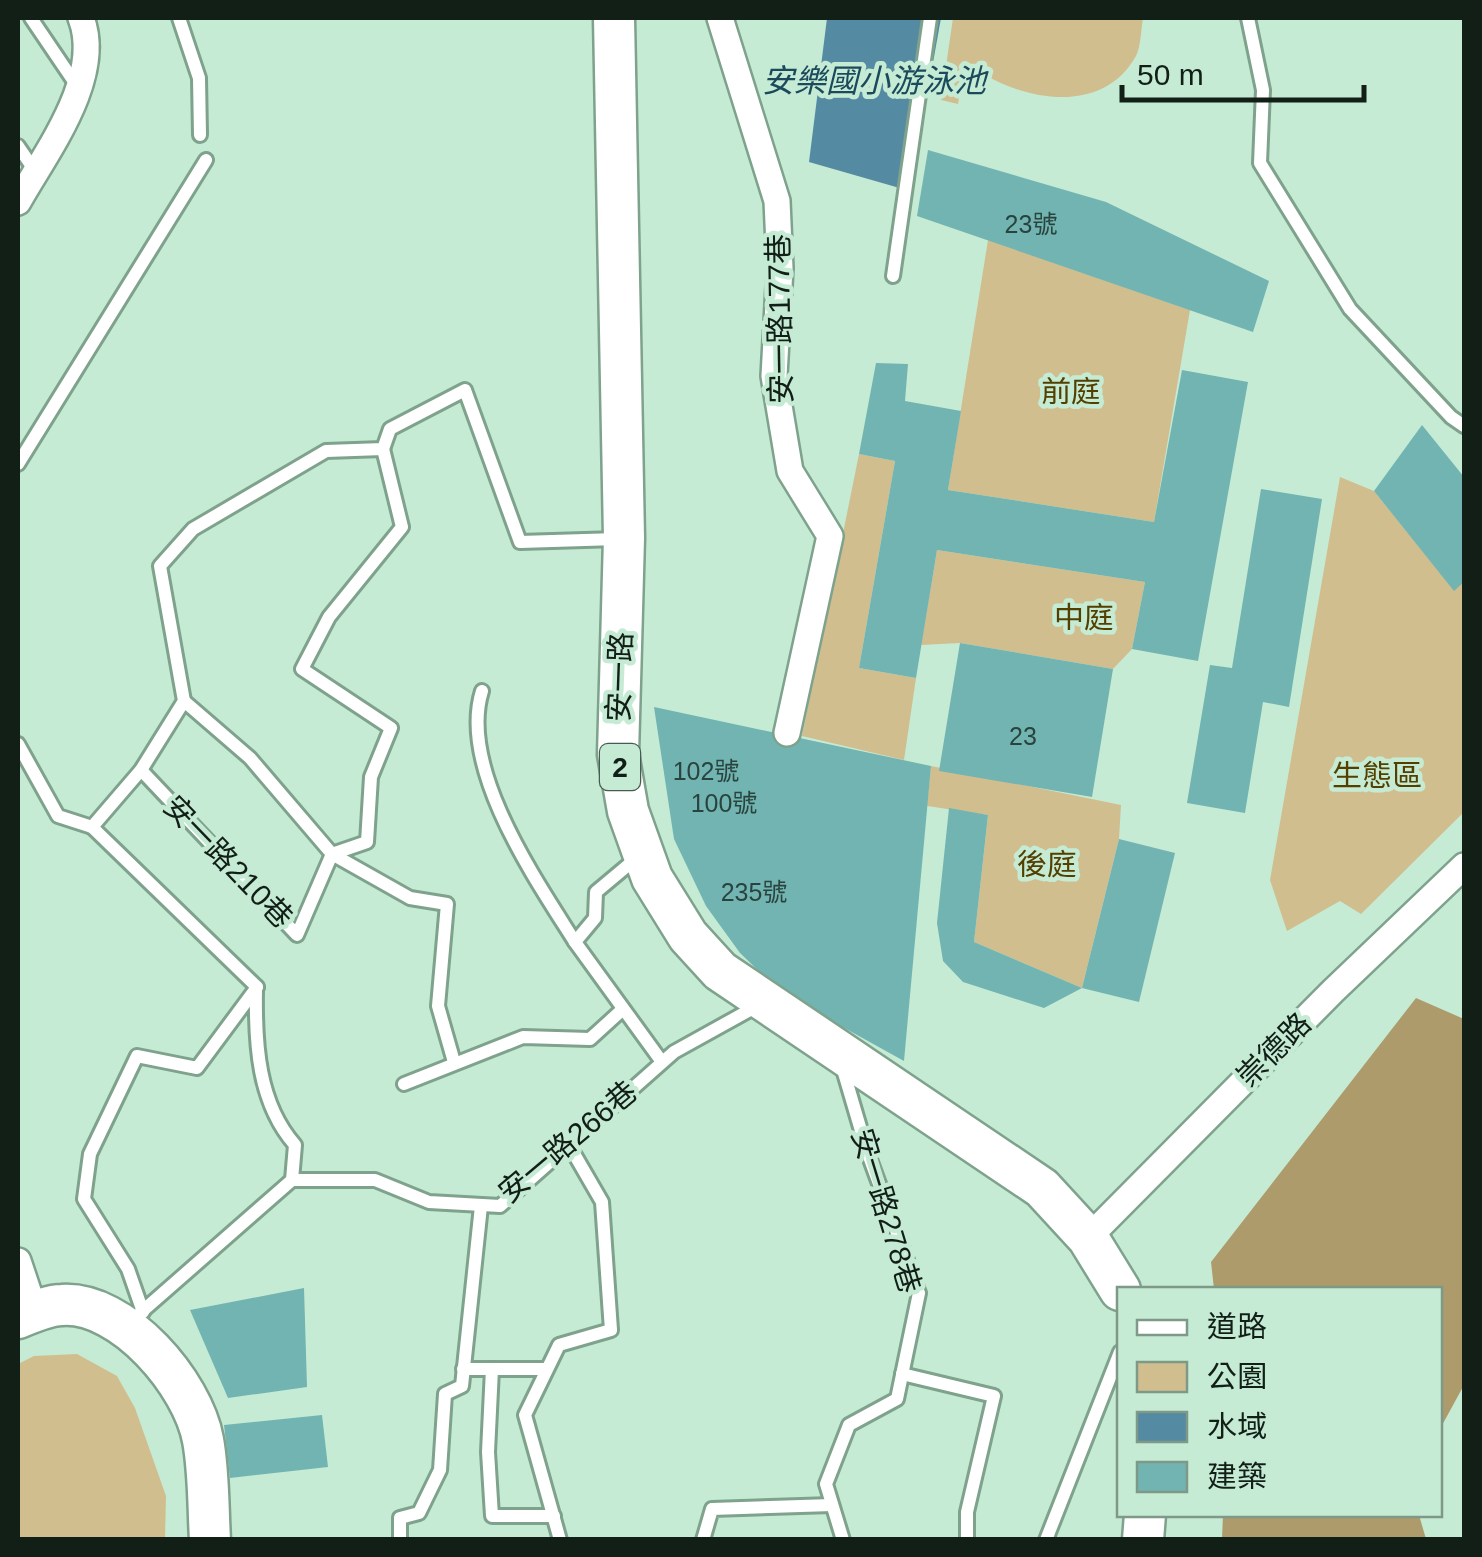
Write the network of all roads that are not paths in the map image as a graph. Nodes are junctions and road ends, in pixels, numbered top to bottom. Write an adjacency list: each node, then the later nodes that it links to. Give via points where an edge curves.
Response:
1 (31, 18): 8 (lane)
2 (179, 18): 9 (lane, via 200,78)
3 (614, 18): 18 (main road, 安一路 / 2)
4 (720, 18): 21 (street, 安一路177巷, via 777,201 774,376 790,471 830,536)
5 (930, 18): 14 (lane)
6 (1248, 18): 15 (lane, via 1263,90 1260,162 1350,309)
7 (84, 25): 8 (street)
8 (79, 90): 12 (street)
9 (200, 135)
10 (18, 146): 12 (lane)
11 (206, 160): 17 (lane)
12 (36, 172): 13 (street)
13 (18, 202)
14 (893, 276)
15 (1464, 426)
16 (383, 449): 18 (lane, via 390,428 465,390 520,542); 20 (lane, via 326,451 193,529 160,566); 25 (lane, via 402,527 330,617 302,670 391,728 371,777 367,842)
17 (18, 464)
18 (624, 538): 26 (main road, 安一路 / 2, via 618,754)
19 (482, 692): 28 (lane, via 477,706 484,766 518,850)
20 (184, 701): 23 (lane, 安一路210巷); 25 (lane, via 250,758)
21 (787, 733)
22 (18, 744): 24 (lane, via 58,816)
23 (141, 770): 24 (lane, 安一路210巷); 25 (lane, 安一路210巷, via 296,935)
24 (92, 827): 29 (lane)
25 (332, 854): 33 (lane, via 410,898 447,904 438,1006)
26 (641, 854): 28 (lane, via 596,892 595,918); 30 (main road, 安一路 / 2, via 702,954)
27 (1464, 866): 39 (street, 崇德路)
28 (575, 942): 31 (lane)
29 (256, 987): 37 (lane, via 261,1070 275,1122 295,1144); 43 (lane, via 197,1068 137,1056 90,1154 84,1198 128,1269)
30 (766, 1002): 32 (main road, 安一路 / 2); 34 (lane, 安一路266巷)
31 (623, 1009): 33 (lane, via 590,1040 523,1038); 34 (lane)
32 (838, 1050): 39 (main road, 安一路 / 2, via 1042,1188); 48 (lane, 安一路278巷, via 866,1151 919,1293)
33 (454, 1062): 35 (lane)
34 (662, 1062): 36 (lane, 安一路266巷)
35 (404, 1084)
36 (569, 1145): 38 (lane, 安一路266巷, via 500,1206); 47 (lane, via 602,1202 610,1330 558,1346)
37 (292, 1180): 38 (lane, 安一路266巷, via 375,1180 429,1202); 43 (lane)
38 (481, 1206): 45 (lane)
39 (1088, 1238): 41 (main road, 安一路 / 2)
40 (18, 1261): 42 (street)
41 (1118, 1287)
42 (26, 1315): 43 (main road, via 61,1304)
43 (134, 1320): 51 (main road, via 181,1385 203,1437)
44 (1117, 1360): 57 (lane)
45 (464, 1369): 46 (lane); 52 (lane, via 462,1386 445,1394 440,1470 419,1514 400,1518)
46 (492, 1369): 47 (lane); 50 (lane, via 492,1516)
47 (546, 1369): 50 (lane, via 525,1415)
48 (902, 1374): 49 (lane, via 898,1399 849,1426 826,1484); 56 (lane, via 994,1396 966,1512)
49 (832, 1504): 54 (lane, via 712,1509); 55 (lane)
50 (554, 1516): 53 (lane)
51 (210, 1540)
52 (400, 1540)
53 (560, 1540)
54 (703, 1540)
55 (843, 1540)
56 (967, 1540)
57 (1046, 1540)

